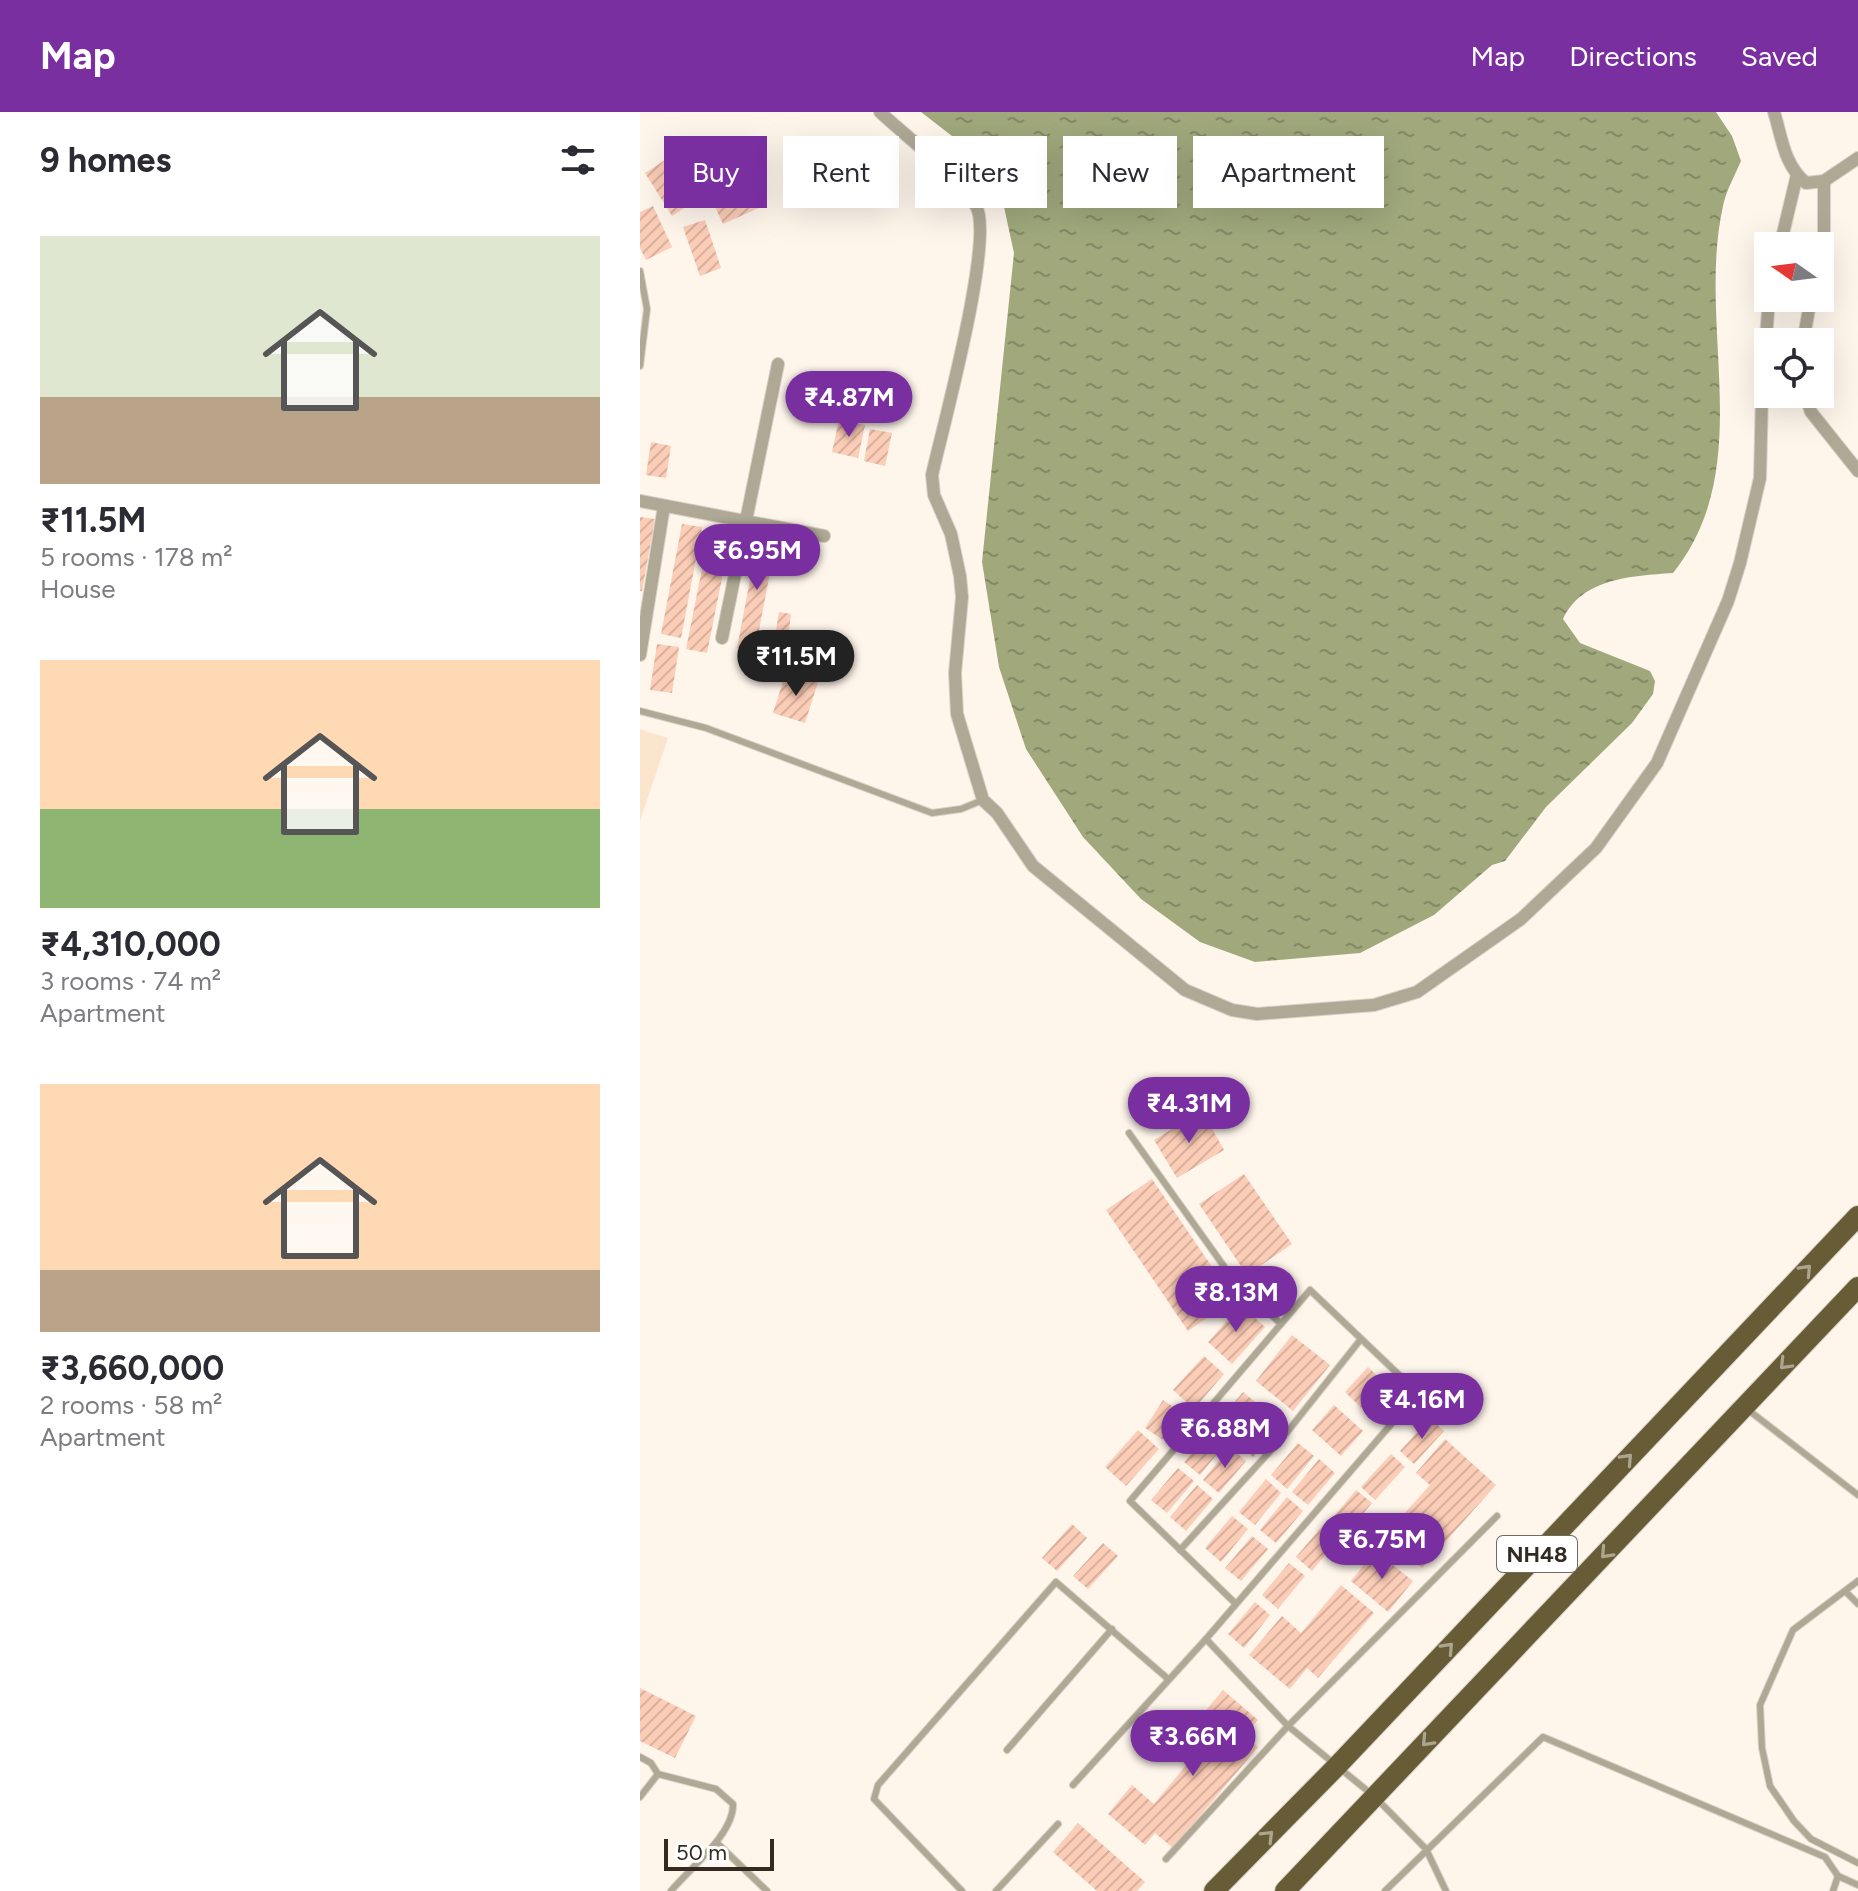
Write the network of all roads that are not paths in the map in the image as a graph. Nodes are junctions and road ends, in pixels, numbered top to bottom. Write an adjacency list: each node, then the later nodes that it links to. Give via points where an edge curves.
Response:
1 (880, 112): 23 (street, via 961,188 981,219 978,267 932,475 960,576 957,714)
2 (1774, 112): 4 (street)
3 (1858, 158): 5 (street)
4 (1797, 175): 5 (street, via 1813,184); 6 (street)
5 (1824, 181): 7 (street)
6 (1783, 232)
7 (1824, 232)
8 (640, 271): 9 (lane)
9 (644, 311): 11 (lane)
10 (1768, 312): 23 (street, via 1760,478 1740,563 1657,763 1596,848 1506,931 1417,992 1353,1009 1257,1014 1232,1010 1185,990 1043,877)
11 (642, 342): 13 (lane)
12 (778, 364): 18 (street)
13 (640, 366)
14 (1810, 408): 15 (street)
15 (1858, 471)
16 (640, 501): 17 (street)
17 (664, 506): 18 (street); 21 (street)
18 (745, 521): 19 (street); 20 (street)
19 (824, 536)
20 (722, 638)
21 (640, 655)
22 (640, 711): 23 (lane, via 706,728 932,813)
23 (983, 800)
24 (1129, 1133): 27 (lane, via 1233,1279)
25 (1858, 1216): 43 (highway, NH48, one-way to 25)
26 (1858, 1287): 29 (highway, NH48, one-way to 29)
27 (1281, 1324): 28 (lane, via 1310,1290); 32 (lane, via 1130,1501)
28 (1361, 1339): 32 (lane, via 1284,1436); 35 (lane, via 1418,1393)
29 (1744, 1407): 30 (lane); 47 (highway, NH48, one-way to 47)
30 (1858, 1495)
31 (1497, 1516): 40 (lane)
32 (1180, 1550): 35 (lane)
33 (1858, 1581): 34 (lane)
34 (1847, 1593): 36 (lane); 52 (lane, via 1793,1630 1760,1705 1770,1786 1811,1839)
35 (1236, 1604): 38 (lane)
36 (1858, 1604)
37 (1112, 1629): 39 (lane); 41 (lane); 57 (lane, via 1056,1582 878,1785 874,1799)
38 (1206, 1639): 39 (lane); 40 (lane)
39 (1167, 1678): 45 (lane)
40 (1288, 1726): 43 (lane); 51 (lane)
41 (1007, 1750)
42 (640, 1757): 44 (lane)
43 (1338, 1765): 47 (lane); 59 (highway, NH48, one-way to 43)
44 (658, 1774): 46 (lane); 49 (lane, via 729,1797 733,1813)
45 (1073, 1785)
46 (640, 1797)
47 (1375, 1797): 50 (lane); 60 (highway, NH48)
48 (1058, 1824): 58 (lane)
49 (718, 1844): 55 (lane, via 703,1853); 56 (lane)
50 (1426, 1849): 53 (lane, via 1543,1737 1825,1857); 61 (lane); 62 (lane)
51 (1166, 1859)
52 (1858, 1863)
53 (1838, 1876): 54 (lane); 63 (lane)
54 (1858, 1885)
55 (671, 1891)
56 (767, 1891)
57 (962, 1891)
58 (996, 1891)
59 (1214, 1891)
60 (1285, 1891)
61 (1385, 1891)
62 (1446, 1891)
63 (1833, 1891)

